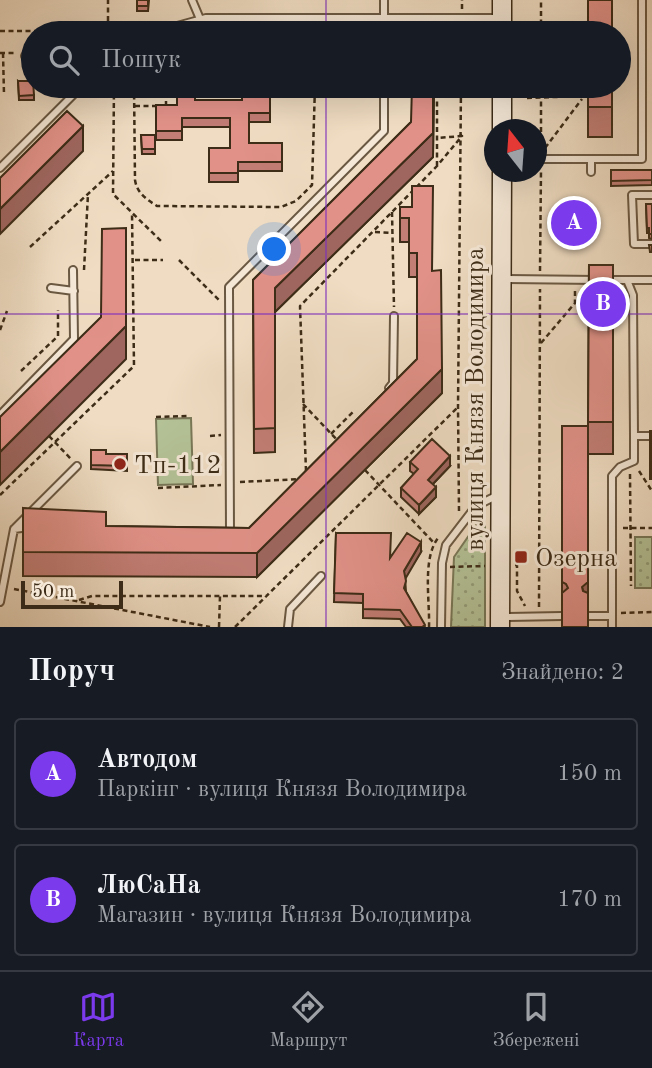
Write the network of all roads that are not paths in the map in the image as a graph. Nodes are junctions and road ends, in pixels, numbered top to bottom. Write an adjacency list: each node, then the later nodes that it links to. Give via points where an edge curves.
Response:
1 (192, 0): 6 (lane)
2 (384, 0): 5 (lane)
3 (642, 0): 8 (lane)
4 (502, 17): 5 (lane)
5 (384, 18): 6 (lane)
6 (200, 19): 7 (lane)
7 (193, 21)
8 (642, 25): 9 (lane); 14 (lane)
9 (652, 25)
10 (70, 98): 18 (lane)
11 (384, 98): 39 (lane, via 384,131 229,287)
12 (502, 98): 13 (main road)
13 (502, 119)
14 (642, 139): 15 (lane); 17 (lane, via 642,159)
15 (652, 139)
16 (547, 157): 17 (lane)
17 (591, 159): 19 (lane)
18 (0, 169)
19 (591, 172)
20 (502, 182): 24 (main road, вулиця Князя Володимира)
21 (652, 195): 22 (lane, via 632,195 634,244)
22 (652, 244)
23 (73, 270): 28 (lane)
24 (501, 279): 25 (lane); 35 (main road, вулиця Князя Володимира)
25 (627, 280): 26 (lane); 32 (lane, via 634,295)
26 (652, 280)
27 (51, 288): 28 (lane)
28 (74, 291): 31 (lane, via 74,339)
29 (394, 316): 30 (lane, via 393,383)
30 (384, 393)
31 (0, 415)
32 (634, 436): 33 (lane); 45 (lane, via 632,462 612,475)
33 (652, 436)
34 (78, 466): 37 (lane)
35 (500, 494): 46 (main road, вулиця Князя Володимира); 48 (lane, via 476,506 446,545 441,568)
36 (34, 527): 37 (lane)
37 (14, 530): 42 (lane)
38 (217, 534): 39 (lane)
39 (230, 534): 40 (lane)
40 (242, 534)
41 (321, 576): 47 (lane, via 290,609)
42 (0, 602)
43 (562, 616): 46 (lane)
44 (588, 616): 45 (lane)
45 (612, 616): 49 (lane)
46 (499, 622)
47 (288, 627)
48 (441, 627)
49 (612, 627)

